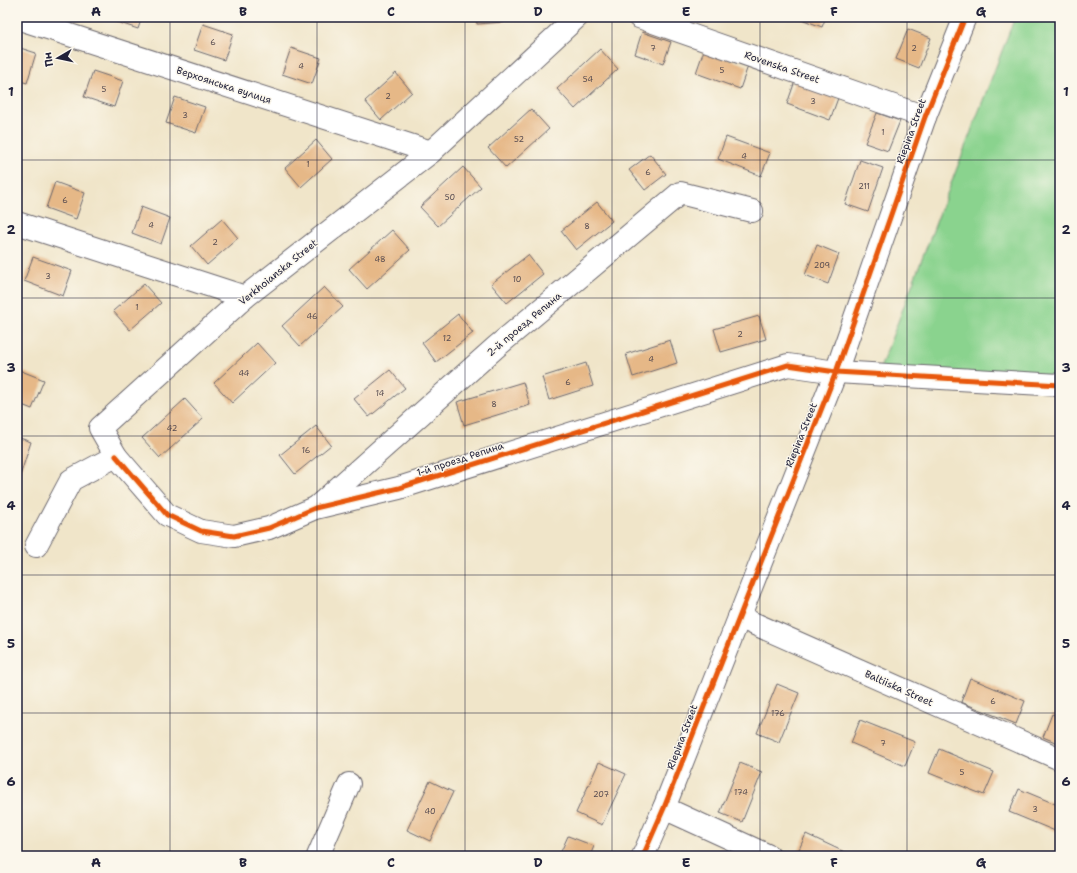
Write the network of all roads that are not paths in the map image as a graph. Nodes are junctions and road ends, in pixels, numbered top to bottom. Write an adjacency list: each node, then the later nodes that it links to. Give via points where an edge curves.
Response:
1 (577, 17): 6 (street, Verkhoianska Street)
2 (639, 17): 5 (street, Rovenska Street)
3 (966, 17): 5 (street, Riepina Street)
4 (17, 18): 6 (street, Верхоянська вулиця)
5 (925, 117): 10 (street, Riepina Street)
6 (431, 152): 9 (street, Verkhoianska Street)
7 (752, 211): 13 (street, 2-й проезд Репина, via 680,192 496,347)
8 (17, 223): 9 (street)
9 (245, 297): 12 (street, Verkhoianska Street, via 100,428)
10 (836, 372): 11 (street, 1-й проезд Репина); 13 (street, 1-й проезд Репина, via 788,365 399,488); 15 (street, Riepina Street)
11 (1060, 384)
12 (116, 456): 13 (street, 1-й проезд Репина, via 167,515 202,531 234,536 269,528); 14 (street, via 71,480)
13 (315, 508)
14 (36, 546)
15 (738, 617): 16 (street, Baltiiska Street); 18 (street, Riepina Street)
16 (1060, 759)
17 (349, 784): 19 (street)
18 (664, 808): 20 (street, Riepina Street); 21 (street)
19 (318, 856)
20 (643, 856)
21 (769, 856)

